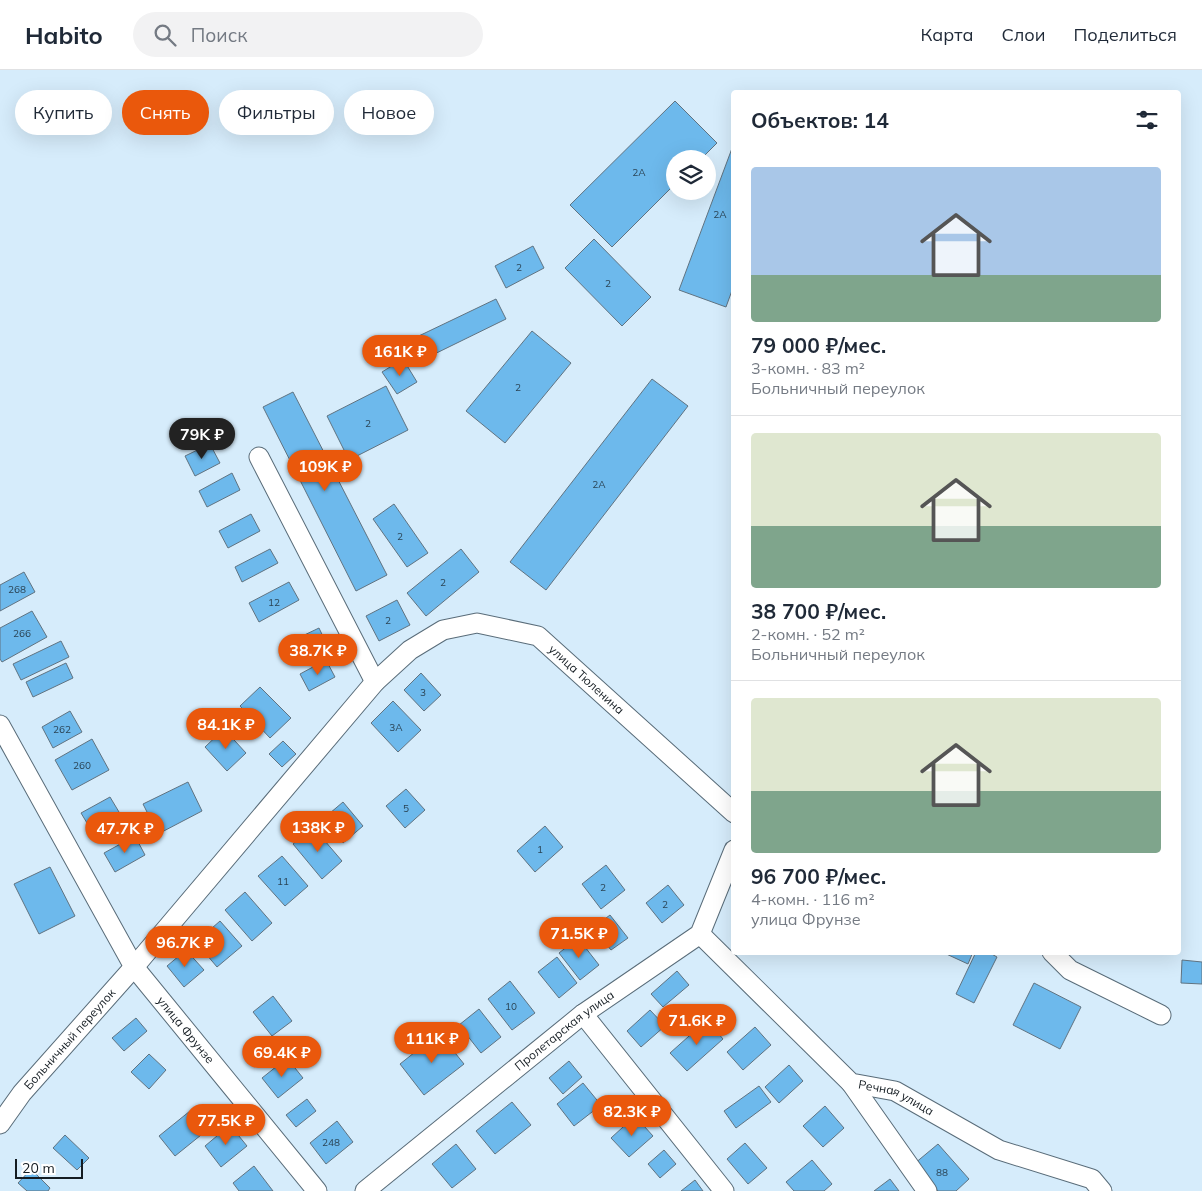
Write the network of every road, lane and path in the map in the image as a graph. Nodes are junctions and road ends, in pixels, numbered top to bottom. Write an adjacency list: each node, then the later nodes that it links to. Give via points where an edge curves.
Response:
1 (259, 458): 3 (street)
2 (410, 650): 3 (street, Больничный переулок); 5 (street, улица Тюленина, via 442,630 477,623 538,636)
3 (374, 682): 9 (street, Больничный переулок)
4 (0, 725): 9 (street, улица Фрунзе)
5 (731, 809)
6 (731, 857): 7 (street)
7 (700, 934): 10 (street, Пролетарская улица); 12 (street, Речная улица)
8 (1055, 955): 11 (street, via 1070,970)
9 (134, 967): 13 (street, Больничный переулок, via 22,1093); 14 (street, улица Фрунзе)
10 (582, 1014): 15 (street, Пролетарская улица); 16 (street)
11 (1161, 1016)
12 (851, 1082): 17 (street); 18 (street, Речная улица, via 896,1091 999,1150 1092,1179)
13 (0, 1124)
14 (316, 1191)
15 (365, 1191)
16 (724, 1191)
17 (927, 1191)
18 (1102, 1191)

